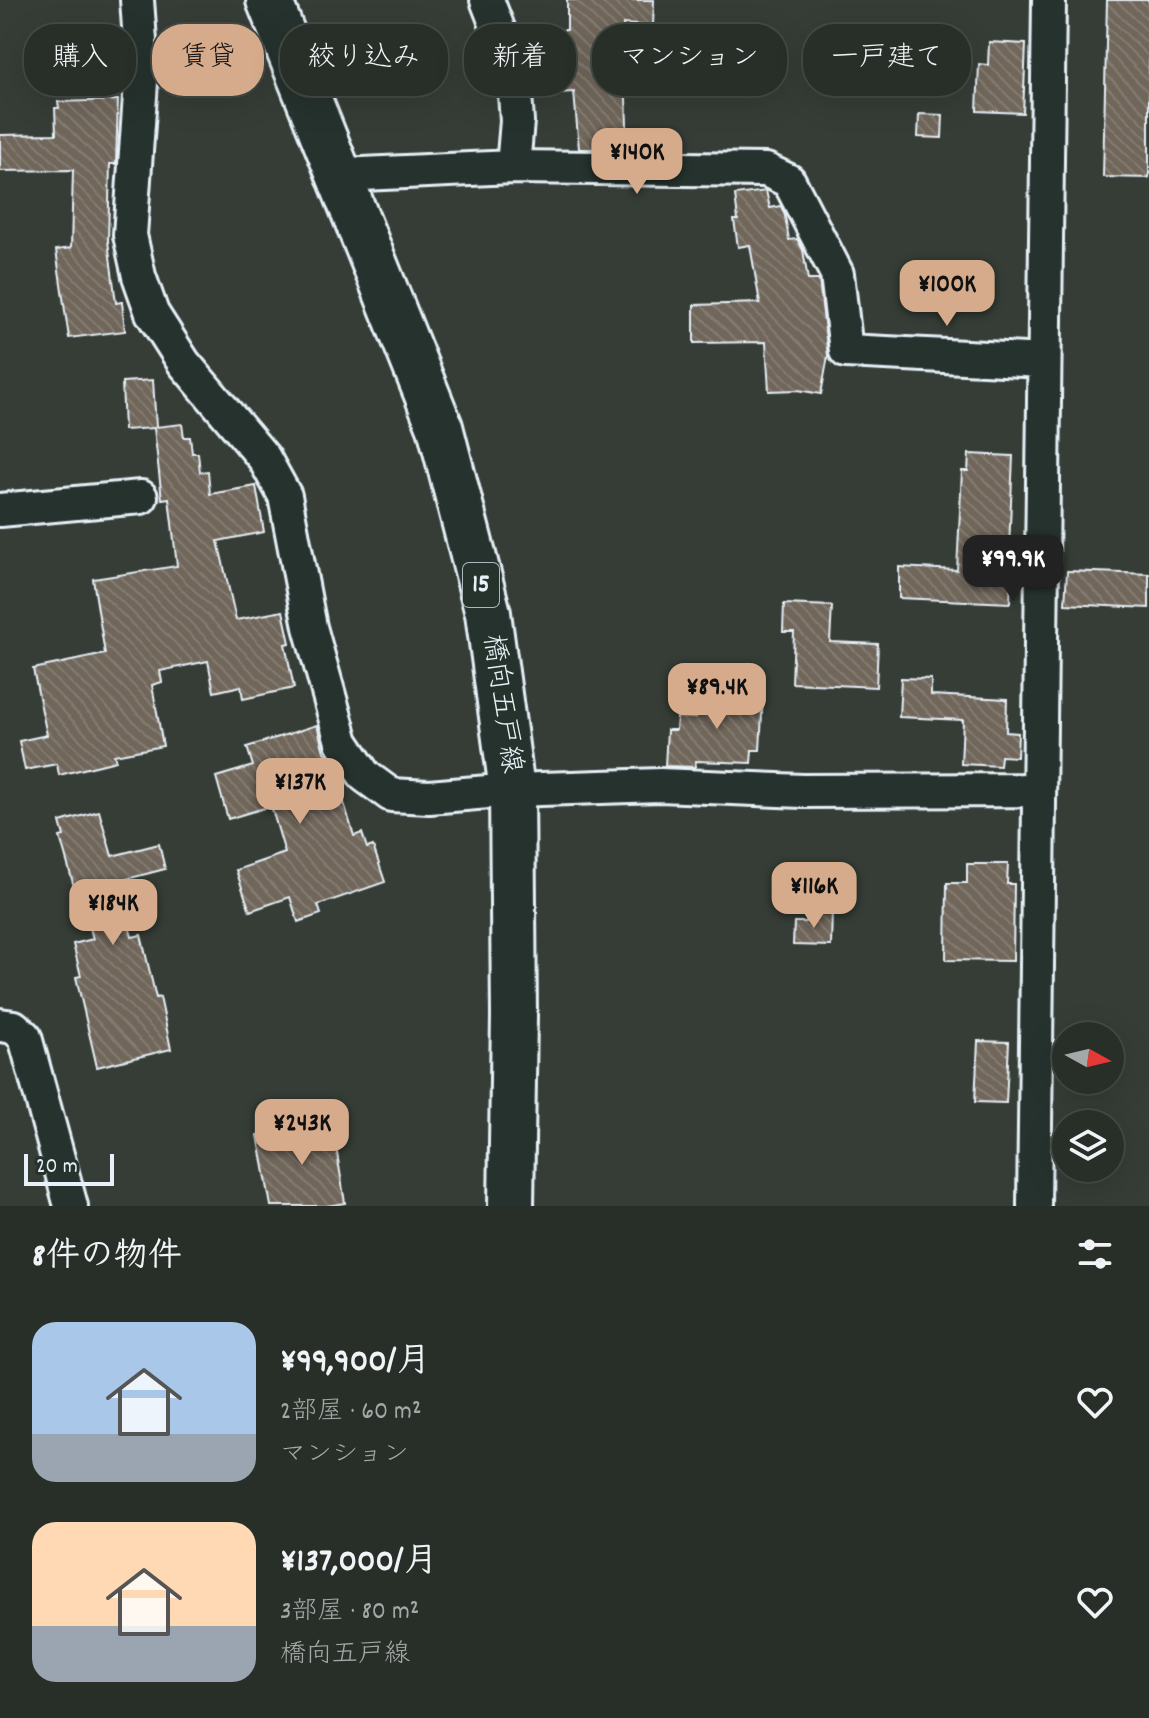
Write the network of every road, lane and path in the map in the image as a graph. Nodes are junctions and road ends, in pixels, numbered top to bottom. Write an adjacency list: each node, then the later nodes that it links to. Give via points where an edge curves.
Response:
1 (137, 0): 10 (street, via 142,68 130,235 139,276 152,313 184,363 264,458 285,496 310,627 342,742 365,776 391,795)
2 (269, 0): 6 (main road, 橋向五戸線 / 15)
3 (487, 0): 5 (street, via 513,67)
4 (1049, 0): 7 (street)
5 (513, 167): 6 (street); 7 (street, via 766,170 789,181 837,274 846,351)
6 (341, 175): 10 (main road, 橋向五戸線 / 15, via 440,427 488,613)
7 (1044, 361): 11 (street)
8 (141, 497): 9 (street)
9 (0, 510)
10 (512, 790): 11 (street, via 660,785 803,791); 14 (main road, 橋向五戸線 / 15)
11 (1039, 790): 15 (street)
12 (0, 1025): 13 (street, via 14,1027 25,1037)
13 (71, 1206)
14 (511, 1206)
15 (1034, 1206)

